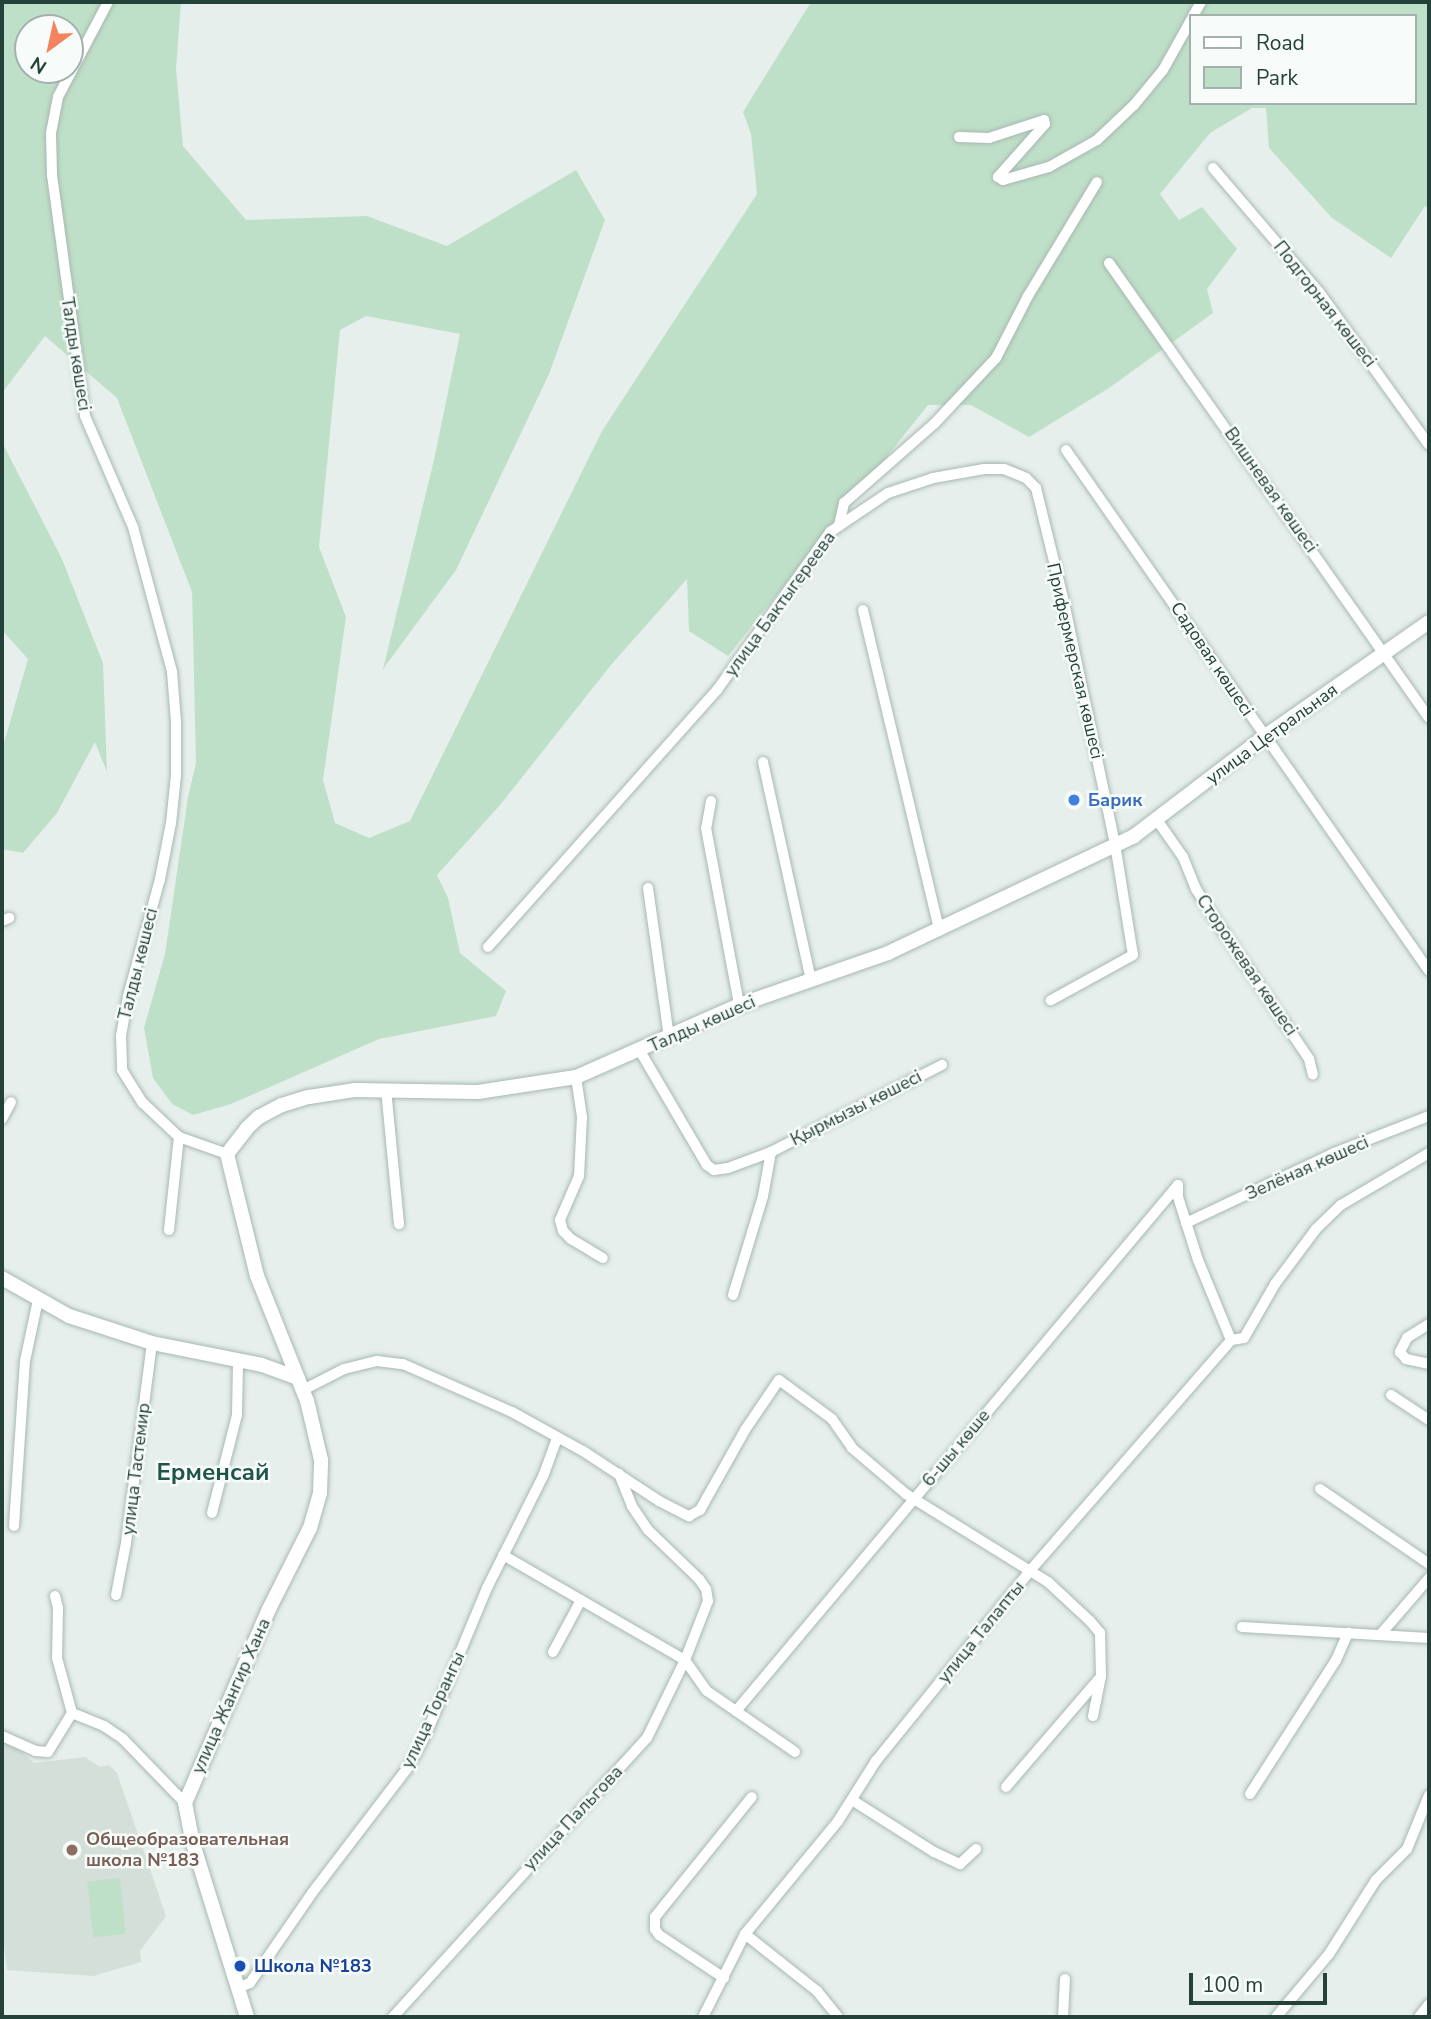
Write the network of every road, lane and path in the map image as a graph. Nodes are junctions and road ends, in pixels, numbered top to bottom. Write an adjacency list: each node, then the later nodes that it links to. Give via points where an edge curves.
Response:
1 (108, 2): 35 (street, Талды көшесі, via 58,97 51,134 52,175 85,416 133,527 172,672 176,775 171,823 121,1036 122,1070 143,1102)
2 (1190, 22): 3 (street, via 1163,70 1134,105 1097,140 1049,167 1003,180 998,177 1044,120 989,138)
3 (960, 137)
4 (1213, 168): 7 (street, Подгорная көшесі, via 1319,292)
5 (1097, 182): 9 (street, улица Бактыгереева, via 996,358 934,424 844,503)
6 (1110, 264): 12 (street, Вишневая көшесі)
7 (1429, 445)
8 (1066, 450): 14 (street, Садовая көшесі)
9 (839, 526): 18 (street, Прифермерская көшесі, via 888,493 933,478 1004,470 1026,478 1036,488); 21 (street, улица Бактыгереева, via 717,690)
10 (863, 610): 20 (street)
11 (1429, 622): 12 (street, улица Цетральная)
12 (1384, 652): 13 (street, Вишневая көшесі); 14 (street, улица Цетральная)
13 (1429, 718)
14 (1264, 737): 17 (street, улица Цетральная); 22 (street, Садовая көшесі)
15 (763, 762): 23 (street)
16 (710, 801): 25 (street, via 706,828)
17 (1157, 820): 18 (street, улица Цетральная); 29 (street, Сторожевая көшесі, via 1183,857 1212,915 1309,1059)
18 (1115, 844): 20 (street, Талды көшесі); 24 (street, Прифермерская көшесі, via 1133,955)
19 (648, 888): 26 (street)
20 (939, 929): 23 (street, Талды көшесі)
21 (488, 947)
22 (1429, 971)
23 (811, 981): 25 (street, Талды көшесі)
24 (1051, 1000)
25 (739, 1005): 26 (street, Талды көшесі)
26 (669, 1038): 27 (street, Талды көшесі)
27 (640, 1051): 30 (street, Талды көшесі); 36 (street, Қырмызы көшесі, via 707,1165 714,1170 728,1168)
28 (942, 1065): 36 (street, Қырмызы көшесі)
29 (1313, 1076)
30 (576, 1077): 31 (street, Талды көшесі, via 478,1092); 42 (street, via 582,1117 579,1177 560,1220 571,1239)
31 (386, 1089): 38 (street, Талды көшесі, via 309,1097 282,1105 259,1117); 40 (street)
32 (11, 1102): 34 (street)
33 (1429, 1115): 39 (street, Зелёная көшесі, via 1334,1153)
34 (2, 1119)
35 (179, 1137): 38 (street, Талды көшесі); 41 (street)
36 (771, 1152): 44 (street, Қырмызы көшесі, via 763,1196)
37 (1429, 1153): 47 (street, улица Талапты, via 1341,1205 1315,1228 1247,1333)
38 (227, 1154): 51 (street, улица Жангир Хана, via 257,1276)
39 (1186, 1223): 47 (street); 57 (street, 6-шы көше, via 1178,1185)
40 (399, 1224)
41 (169, 1230)
42 (603, 1258)
43 (2, 1278): 45 (street)
44 (733, 1295)
45 (38, 1300): 48 (street, via 69,1316); 59 (street, via 25,1361)
46 (1429, 1324): 50 (street, via 1408,1338 1400,1352 1406,1359)
47 (1235, 1340): 62 (street, улица Талапты)
48 (152, 1343): 49 (street); 64 (street, улица Тастемир)
49 (238, 1362): 51 (street, via 262,1365); 58 (street, via 236,1415)
50 (1429, 1364)
51 (301, 1384): 54 (street, via 377,1362 403,1364 512,1412); 84 (street, улица Жангир Хана, via 321,1460 317,1505)
52 (1391, 1395): 53 (street)
53 (1429, 1420)
54 (557, 1438): 55 (street); 60 (street, улица Торангы)
55 (619, 1474): 57 (street, via 689,1516 700,1510 779,1380 832,1419 852,1448); 72 (street, улица Пальгова, via 648,1530 706,1590 708,1601)
56 (1320, 1489): 61 (street)
57 (914, 1499): 62 (street); 74 (street, 6-шы көше)
58 (212, 1513)
59 (14, 1526)
60 (503, 1555): 66 (street); 89 (street, улица Торангы, via 409,1766 250,1983)
61 (1429, 1564)
62 (1028, 1573): 73 (street, via 1048,1582 1100,1633); 83 (street, улица Талапты, via 876,1760)
63 (1429, 1578): 69 (street)
64 (116, 1595)
65 (55, 1596): 75 (street, via 57,1658)
66 (581, 1600): 71 (street); 72 (street)
67 (1242, 1627): 68 (street)
68 (1348, 1633): 69 (street); 80 (street)
69 (1380, 1635): 70 (street)
70 (1429, 1638)
71 (553, 1652)
72 (685, 1660): 74 (street, via 707,1690); 92 (street, улица Пальгова, via 647,1738)
73 (1101, 1676): 76 (street); 79 (street)
74 (736, 1711): 78 (street)
75 (72, 1713): 77 (street, via 48,1752); 84 (street, via 123,1739)
76 (1093, 1716)
77 (2, 1736)
78 (795, 1752)
79 (1006, 1787)
80 (1250, 1794)
81 (1429, 1795): 96 (street, via 1407,1849 1376,1880 1329,1954)
82 (752, 1797): 87 (street, via 655,1916 659,1935)
83 (852, 1800): 85 (street, via 960,1864); 86 (street, улица Талапты)
84 (185, 1803): 89 (street, via 193,1843)
85 (976, 1849)
86 (745, 1934): 87 (street, улица Талапты); 94 (street, via 817,1992)
87 (724, 1978): 93 (street, улица Талапты)
88 (1065, 1979): 95 (street)
89 (240, 1987): 91 (street)
90 (1429, 2004): 97 (street)
91 (247, 2017)
92 (393, 2017)
93 (703, 2017)
94 (838, 2017)
95 (1063, 2017)
96 (1276, 2017)
97 (1419, 2017)

